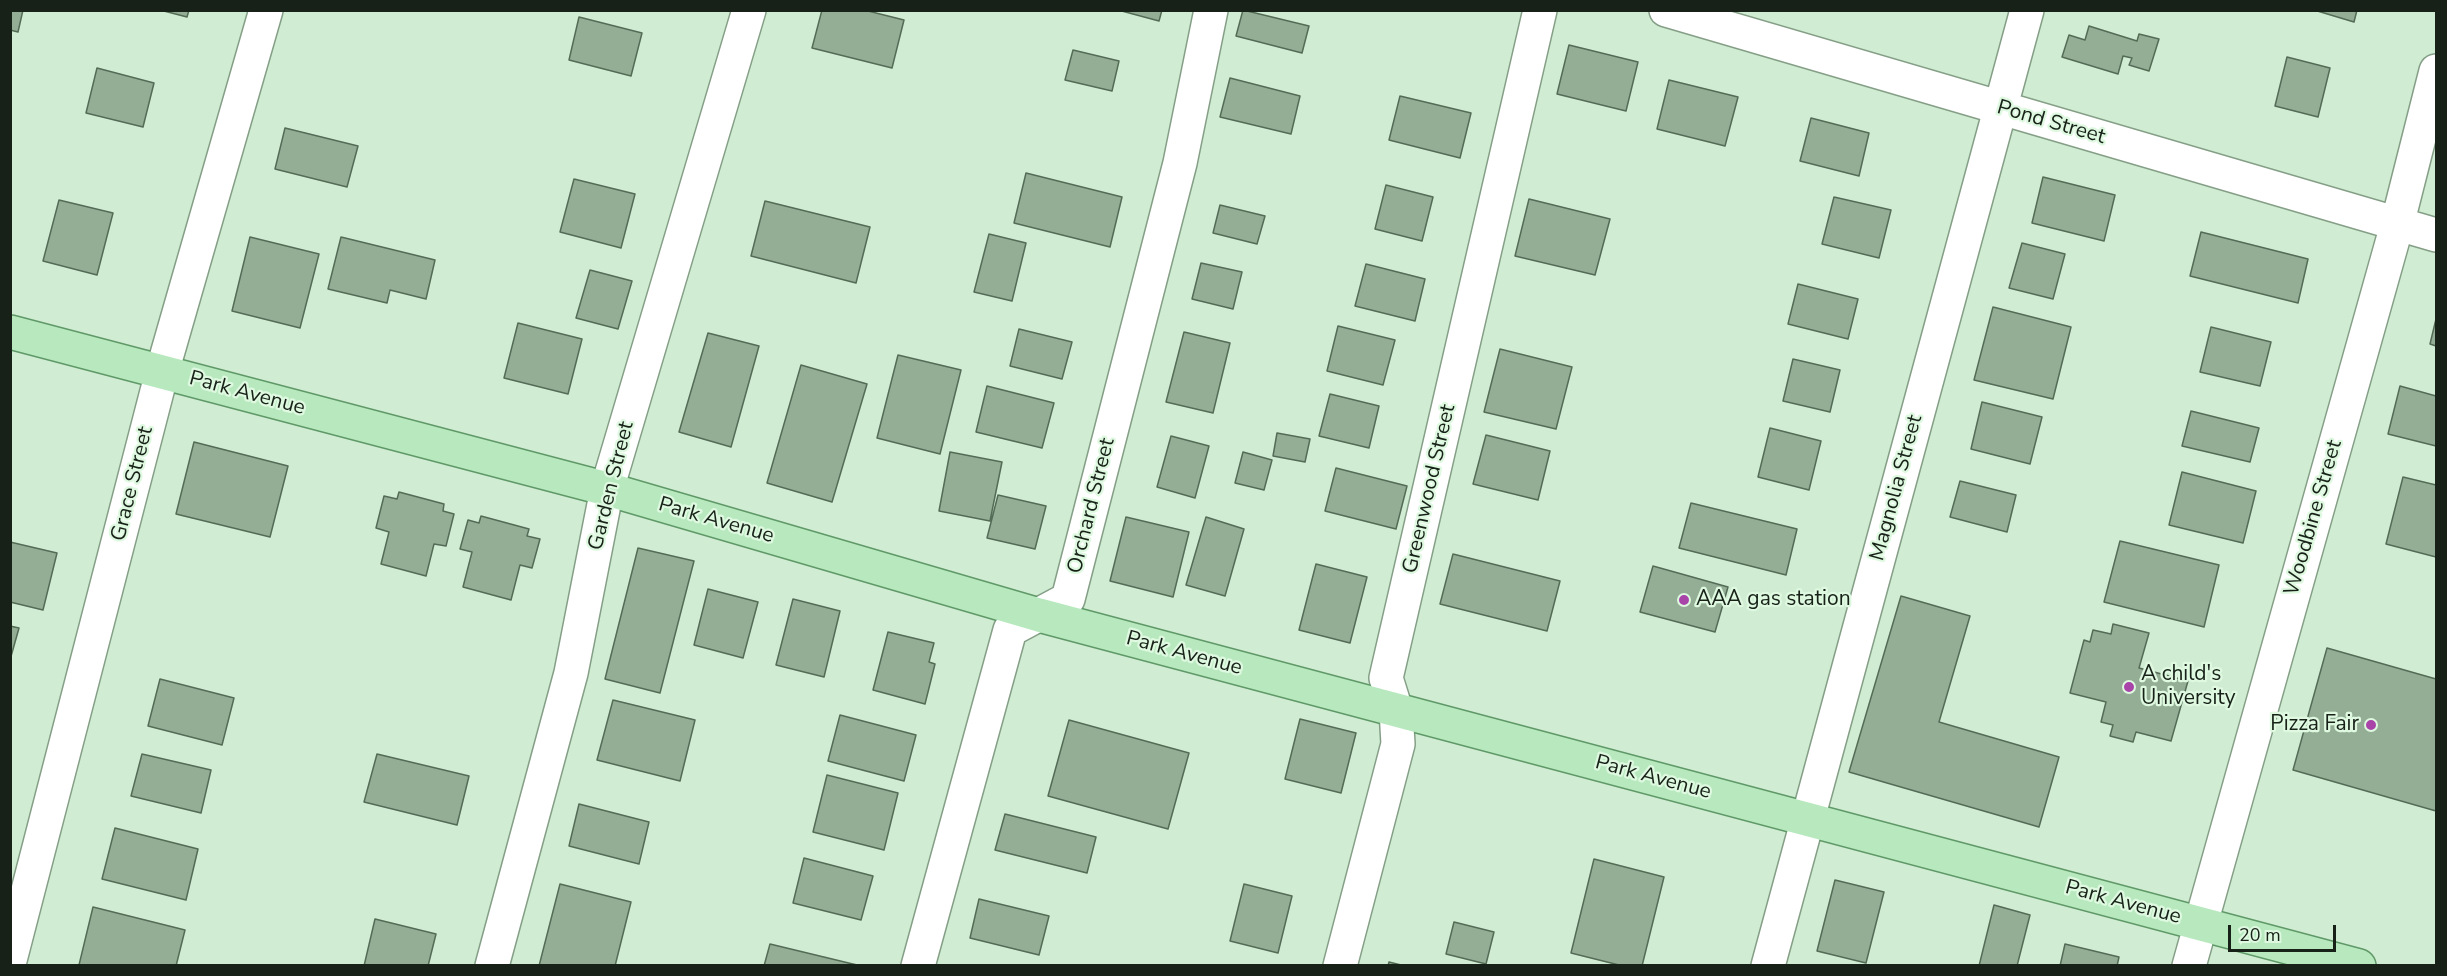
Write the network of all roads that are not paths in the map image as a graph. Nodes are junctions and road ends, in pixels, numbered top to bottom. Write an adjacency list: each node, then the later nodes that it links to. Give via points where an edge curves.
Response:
1 (266, 10): 12 (street, Grace Street)
2 (749, 10): 13 (street, Garden Street)
3 (1211, 10): 14 (street, Orchard Street, via 1180,163 1068,599)
4 (1540, 10): 15 (street, Greenwood Street, via 1386,678)
5 (1666, 10): 8 (street, Pond Street)
6 (2027, 10): 8 (street, Magnolia Street)
7 (2436, 71): 9 (street, Woodbine Street)
8 (2001, 108): 9 (street, Pond Street); 16 (street, Magnolia Street)
9 (2397, 225): 10 (street, Pond Street); 17 (street, Woodbine Street)
10 (2436, 235)
11 (10, 332): 12 (main road, Park Avenue)
12 (162, 372): 13 (main road, Park Avenue); 18 (street, Grace Street)
13 (608, 489): 14 (main road, Park Avenue); 19 (street, Garden Street, via 571,672)
14 (1039, 615): 15 (main road, Park Avenue); 20 (street, Orchard Street, via 1010,630)
15 (1396, 710): 16 (main road, Park Avenue); 21 (street, Greenwood Street, via 1398,744)
16 (1807, 819): 17 (main road, Park Avenue); 22 (street, Magnolia Street)
17 (2199, 924): 23 (street, Woodbine Street); 24 (main road, Park Avenue)
18 (10, 960)
19 (492, 966)
20 (918, 966)
21 (1340, 966)
22 (1768, 966)
23 (2188, 966)
24 (2359, 966)

